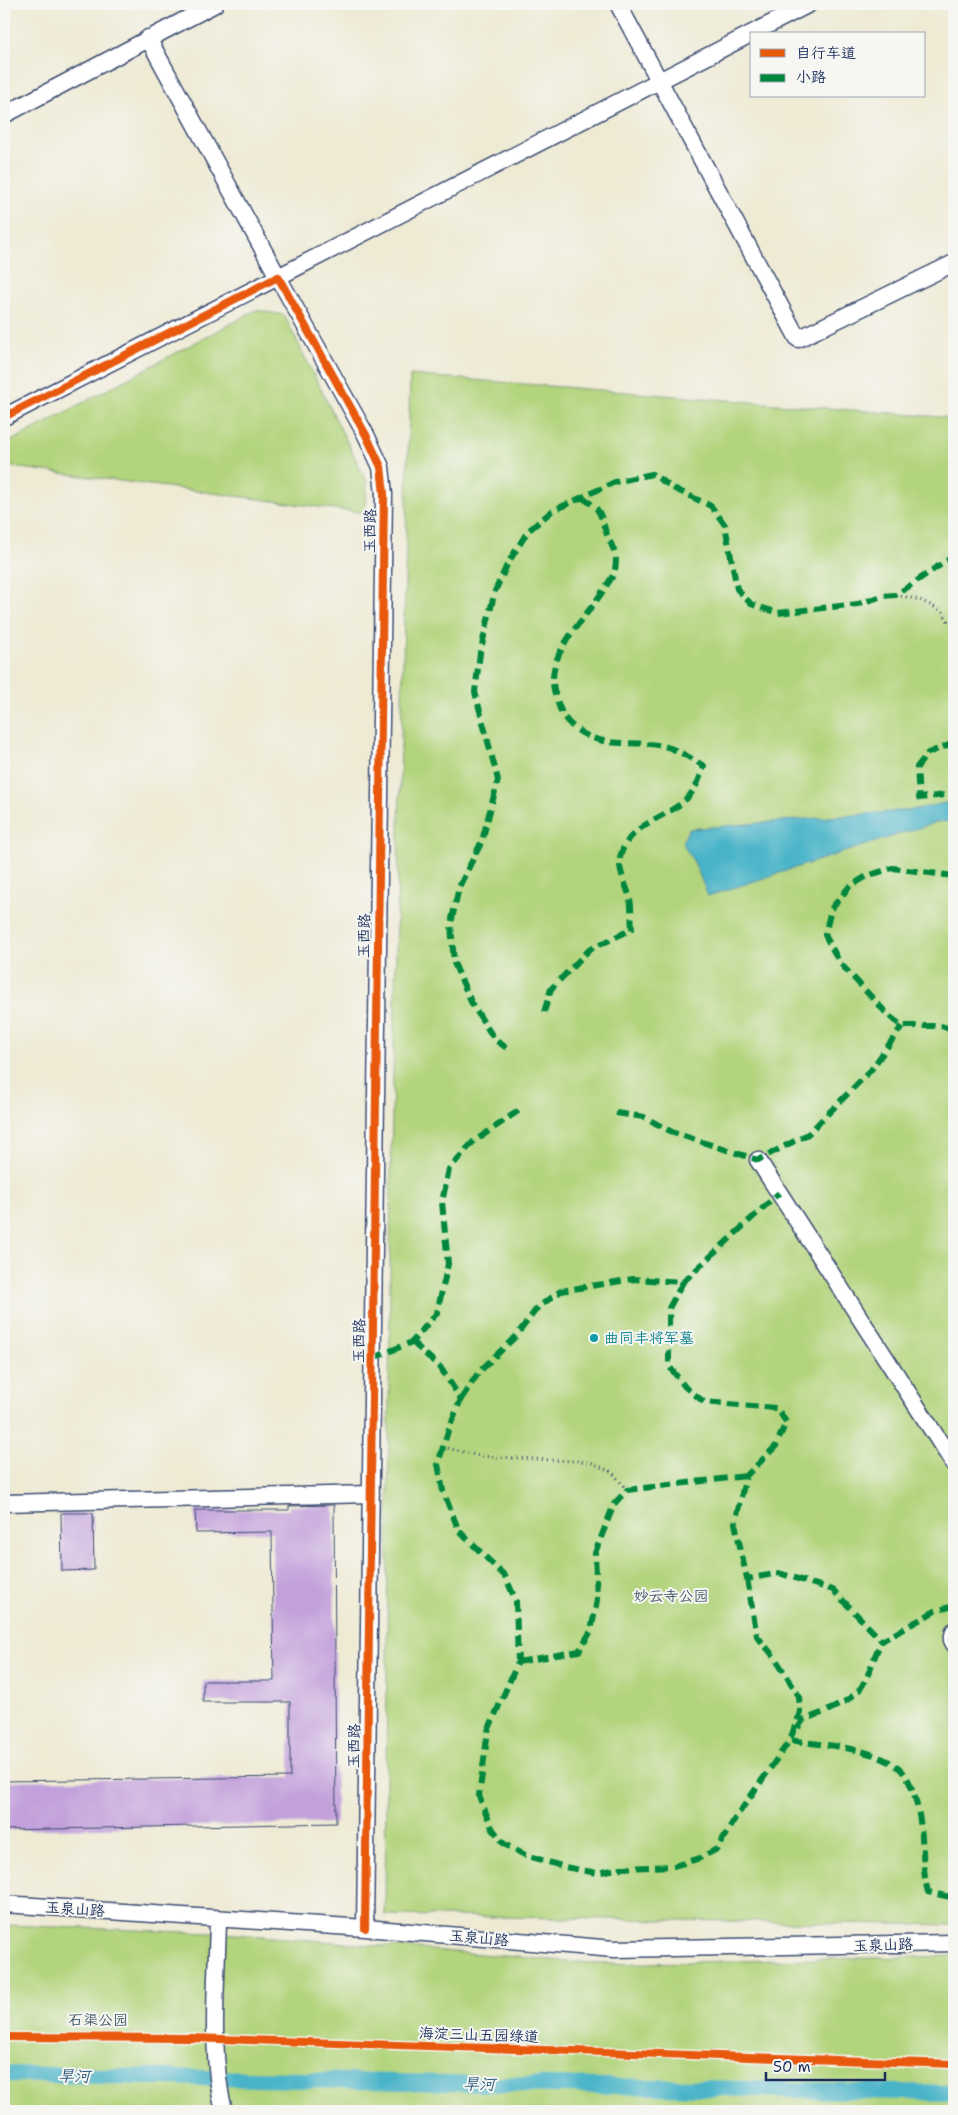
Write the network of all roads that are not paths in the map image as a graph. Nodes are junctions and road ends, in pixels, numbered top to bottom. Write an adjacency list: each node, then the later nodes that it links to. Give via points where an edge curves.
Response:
1 (215, 4): 6 (street)
2 (618, 4): 7 (street)
3 (809, 4): 4 (street)
4 (754, 32)
5 (750, 34): 7 (street)
6 (148, 38): 8 (street); 10 (street, 玉西路)
7 (660, 80): 9 (street, via 798,339); 10 (street)
8 (4, 115)
9 (954, 263)
10 (278, 277): 11 (street); 14 (street, 玉西路, via 366,435 381,467 384,494)
11 (4, 416)
12 (758, 1160): 13 (street)
13 (954, 1464)
14 (371, 1494): 15 (street); 20 (street, 玉西路)
15 (4, 1503)
16 (954, 1631): 17 (street)
17 (954, 1644)
18 (4, 1904): 19 (street, 玉泉山路)
19 (218, 1919): 20 (street, 玉泉山路); 22 (street, via 216,2039)
20 (365, 1928): 21 (street, 玉泉山路, via 614,1949)
21 (954, 1943)
22 (224, 2111)

